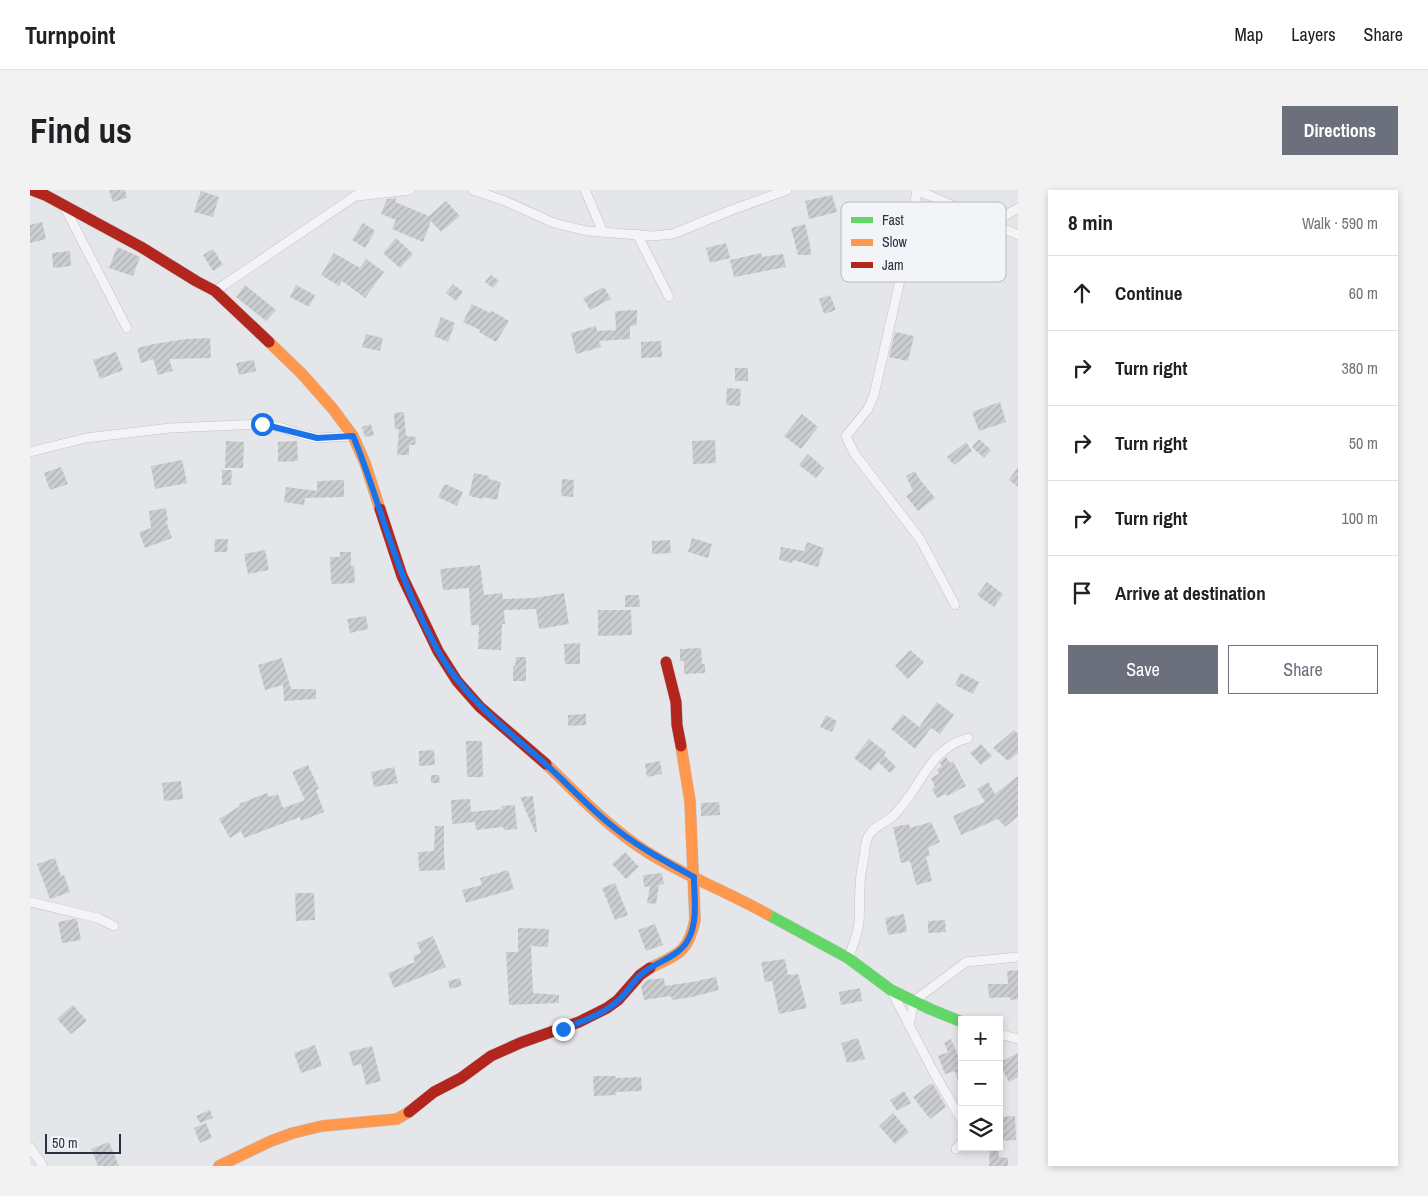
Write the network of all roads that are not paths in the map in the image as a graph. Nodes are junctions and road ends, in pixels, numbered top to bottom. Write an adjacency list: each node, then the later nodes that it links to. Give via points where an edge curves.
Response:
1 (32, 190): 8 (street)
2 (364, 190): 9 (street)
3 (410, 190): 9 (street)
4 (473, 190): 15 (street, via 554,222)
5 (585, 190): 15 (street)
6 (787, 190): 16 (street, via 673,234)
7 (916, 190): 10 (street)
8 (45, 193): 11 (street)
9 (355, 196): 19 (street)
10 (944, 202)
11 (64, 206): 19 (street); 21 (street)
12 (1018, 208): 13 (street)
13 (1006, 215)
14 (1006, 229): 17 (street)
15 (603, 232): 16 (street)
16 (636, 234): 20 (street)
17 (1018, 235)
18 (900, 282): 24 (street, via 874,394 868,409 846,436 854,453 920,539)
19 (216, 291): 22 (street, via 302,374)
20 (669, 297)
21 (127, 328)
22 (353, 436): 23 (street, via 317,438 262,424 170,428 86,438); 27 (street, via 402,576 438,651 457,681 480,707 612,826 647,852)
23 (30, 452)
24 (954, 605)
25 (666, 662): 27 (street, via 676,702 690,801)
26 (968, 738): 31 (street, via 945,749 892,818 869,834 860,887 859,921)
27 (694, 877): 31 (street); 41 (street, via 695,920 684,948 638,976 607,1008 572,1026 490,1056 461,1078 434,1091 407,1115 397,1119 306,1129 279,1137)
28 (30, 902): 29 (street, via 98,918)
29 (114, 926)
30 (1018, 957): 33 (street, via 966,962)
31 (848, 958): 32 (street)
32 (891, 990): 33 (street); 35 (street)
33 (914, 1001): 34 (street); 35 (street)
34 (958, 1020)
35 (909, 1025): 38 (street)
36 (1003, 1035): 37 (street)
37 (1018, 1039)
38 (958, 1114)
39 (30, 1147): 40 (street)
40 (43, 1166)
41 (219, 1166)

